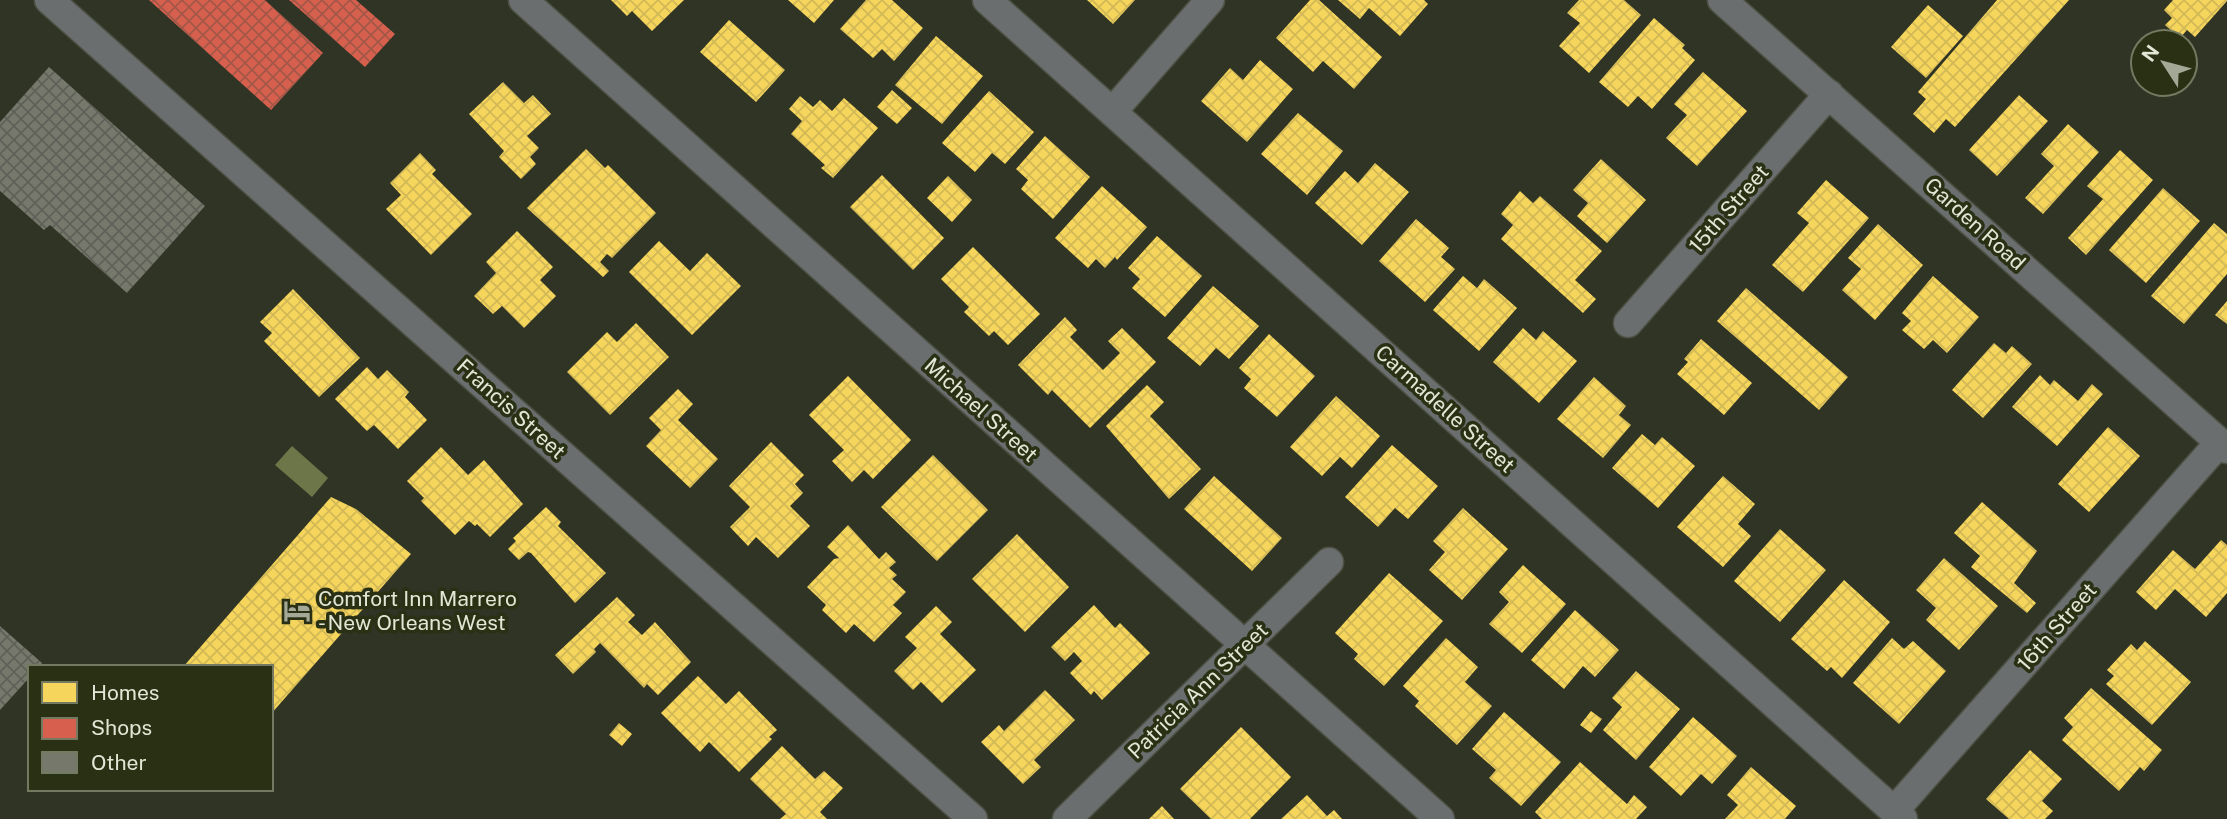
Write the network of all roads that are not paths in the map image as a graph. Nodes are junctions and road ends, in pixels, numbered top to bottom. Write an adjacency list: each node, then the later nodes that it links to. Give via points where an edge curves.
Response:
1 (50, 0): 13 (street, Francis Street)
2 (523, 0): 11 (street, Michael Street)
3 (987, 0): 7 (street, Carmadelle Street)
4 (1210, 0): 7 (street)
5 (1723, 0): 6 (street, Garden Road)
6 (1829, 94): 8 (street, 15th Street); 9 (street, Garden Road)
7 (1113, 111): 12 (street, Carmadelle Street)
8 (1629, 323)
9 (2223, 446): 12 (street, 16th Street)
10 (1329, 562): 11 (street, Patricia Ann Street)
11 (1244, 645): 14 (street, Patricia Ann Street); 15 (street, Michael Street)
12 (1899, 815)
13 (973, 819)
14 (1067, 819)
15 (1440, 819)

